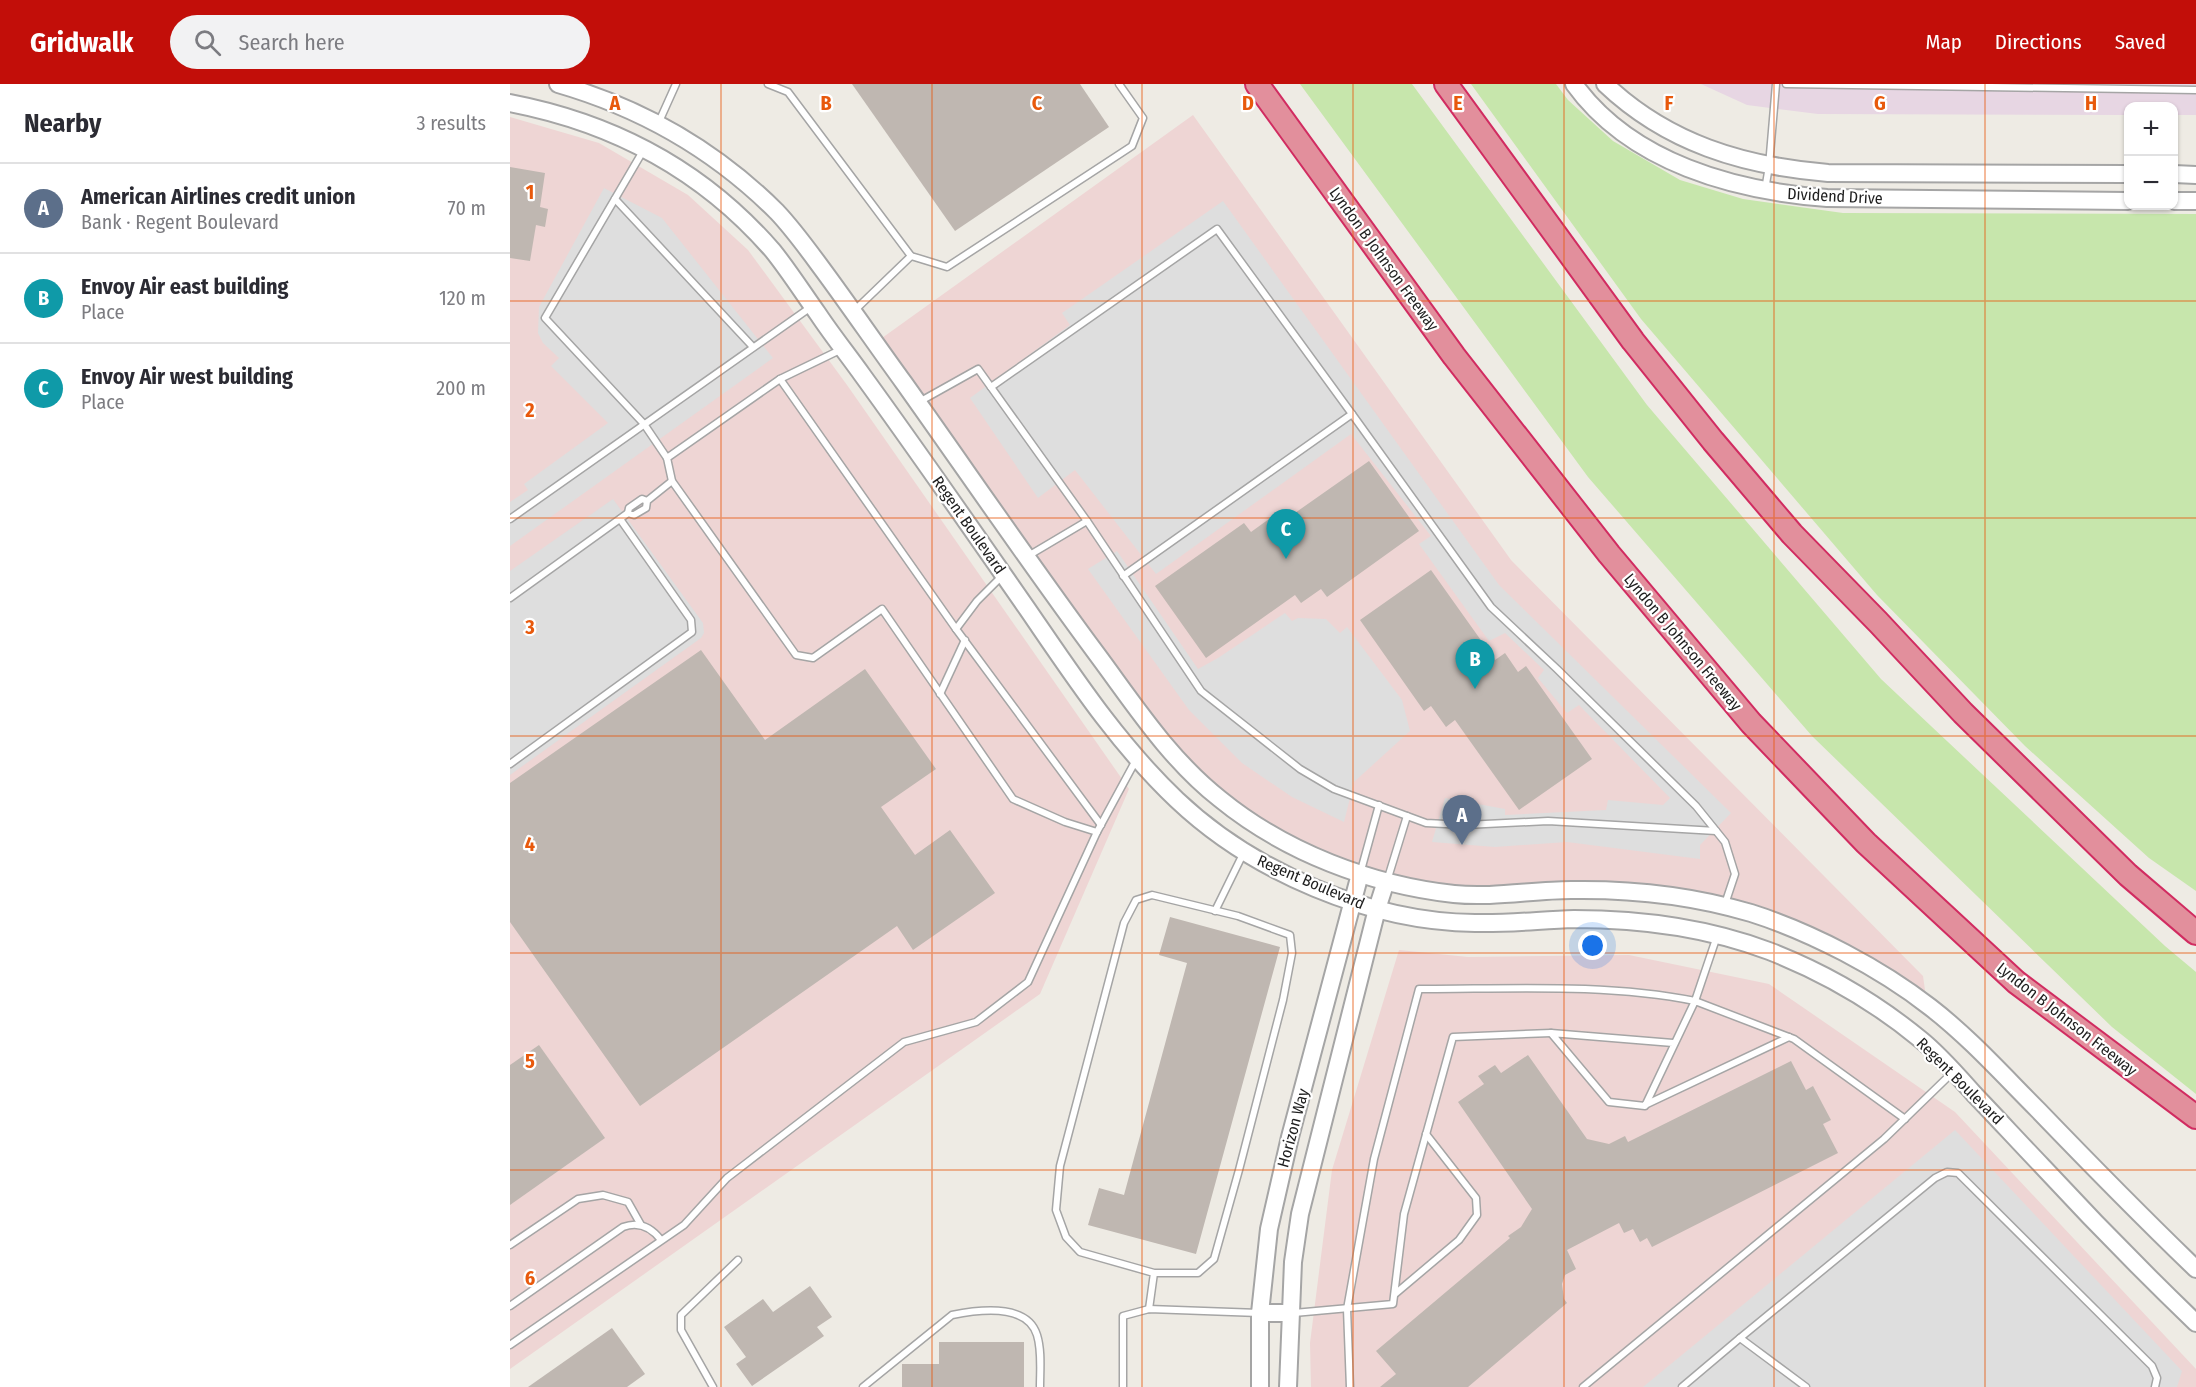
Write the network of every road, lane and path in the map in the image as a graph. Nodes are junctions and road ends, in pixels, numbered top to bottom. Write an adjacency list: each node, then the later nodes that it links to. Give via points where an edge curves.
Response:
1 (558, 84): 15 (street, Regent Boulevard, via 618,104)
2 (676, 84): 15 (lane)
3 (768, 84): 13 (lane)
4 (781, 84): 13 (lane)
5 (1119, 84): 26 (lane, via 1143,118 1132,146 947,267)
6 (1257, 84): 72 (highway, Lyndon B Johnson Freeway, via 1454,356 1609,554 1750,723 1866,843 2016,982)
7 (1446, 84): 57 (highway, via 1633,341 1792,534 1963,713)
8 (1574, 84): 21 (street, Dividend Drive, via 1587,102 1662,157 1701,173)
9 (1605, 84): 17 (street, Dividend Drive, via 1674,135 1709,150)
10 (1776, 84): 17 (lane)
11 (1786, 84): 12 (lane)
12 (2196, 90)
13 (788, 92): 26 (lane)
14 (510, 103): 16 (street, Regent Boulevard, via 577,119)
15 (657, 124): 28 (street, Regent Boulevard, via 696,146 778,213)
16 (644, 148): 22 (lane); 27 (street, Regent Boulevard, via 735,212 772,250)
17 (1769, 166): 18 (street, Dividend Drive, via 1828,173); 21 (lane)
18 (2124, 174)
19 (2178, 174): 20 (street)
20 (2196, 175)
21 (1765, 190): 23 (street, Dividend Drive, via 1827,198)
22 (615, 199): 29 (lane); 35 (lane, via 545,318)
23 (2124, 201)
24 (2178, 201): 25 (street)
25 (2196, 201)
26 (911, 256): 28 (lane)
27 (812, 306): 29 (lane); 30 (street, Regent Boulevard)
28 (853, 311): 33 (street, Regent Boulevard)
29 (753, 347): 35 (lane)
30 (844, 348): 31 (lane); 42 (street, Regent Boulevard)
31 (780, 379): 36 (lane); 45 (lane)
32 (991, 387): 33 (lane, via 978,369); 34 (lane, via 1217,229); 40 (lane)
33 (918, 403): 41 (street, Regent Boulevard)
34 (1352, 414): 43 (lane); 53 (lane, via 1491,607 1696,806)
35 (644, 424): 36 (lane); 38 (lane)
36 (667, 458): 37 (lane)
37 (672, 482): 39 (lane, via 647,501 642,499 629,508); 47 (lane, via 796,655 813,658 882,609)
38 (510, 519)
39 (620, 519): 44 (lane); 49 (lane, via 691,620 692,632)
40 (1087, 521): 41 (lane); 43 (lane)
41 (1027, 556): 56 (street, Regent Boulevard, via 1170,752 1204,786 1290,844)
42 (1003, 574): 45 (lane); 48 (street, Regent Boulevard, via 1106,722)
43 (1123, 576): 50 (lane, via 1201,691 1300,769 1334,789)
44 (510, 598)
45 (956, 629): 46 (lane)
46 (965, 640): 47 (lane); 52 (lane)
47 (940, 694): 54 (lane, via 1013,799)
48 (1137, 758): 52 (lane); 55 (street, Regent Boulevard, via 1178,801)
49 (510, 764)
50 (1379, 805): 51 (lane); 56 (lane)
51 (1407, 816): 53 (lane, via 1426,823 1465,825 1548,821); 58 (lane)
52 (1101, 825): 54 (lane)
53 (1716, 831): 60 (lane, via 1725,842 1735,874)
54 (1097, 832): 76 (lane, via 1028,982 976,1022 904,1042 727,1178 684,1225)
55 (1244, 852): 59 (street, Regent Boulevard, via 1298,880); 62 (lane)
56 (1360, 874): 58 (street, Regent Boulevard); 59 (street, Horizon Way)
57 (2128, 875): 63 (highway); 64 (highway)
58 (1386, 881): 60 (street, Regent Boulevard, via 1454,894 1612,891); 61 (street, Horizon Way)
59 (1354, 902): 61 (street, Regent Boulevard); 86 (street, Horizon Way, via 1279,1180 1269,1229)
60 (1724, 906): 79 (street, Regent Boulevard, via 1792,928 1855,959 1927,1004 1965,1036)
61 (1377, 909): 65 (street, Regent Boulevard, via 1448,922 1629,921); 85 (street, Horizon Way, via 1300,1214)
62 (1215, 911): 80 (lane, via 1290,935 1292,953 1214,1259 1198,1273); 80 (lane, via 1152,895 1137,900 1124,923 1060,1166 1056,1210 1066,1237 1080,1252)
63 (2196, 914)
64 (2196, 933)
65 (1717, 935): 66 (lane); 70 (street, Regent Boulevard, via 1766,950 1841,984 1922,1040)
66 (1695, 1001): 68 (lane); 69 (lane); 84 (lane, via 1655,993 1419,989 1374,1159)
67 (1551, 1033): 69 (lane); 71 (lane, via 1609,1102); 74 (lane, via 1453,1037)
68 (1789, 1037): 71 (lane); 73 (lane)
69 (1673, 1043): 71 (lane)
70 (1953, 1071): 73 (lane); 87 (street, Regent Boulevard, via 2119,1248)
71 (1645, 1106)
72 (2196, 1118)
73 (1905, 1119): 97 (lane)
74 (1426, 1134): 81 (lane, via 1404,1214); 81 (lane, via 1476,1198 1478,1215 1459,1240)
75 (641, 1225): 76 (lane); 77 (lane, via 628,1202 603,1195 578,1199); 82 (lane, via 623,1227)
76 (661, 1240): 89 (lane)
77 (510, 1245)
78 (738, 1260): 90 (lane, via 681,1315 681,1330)
79 (2196, 1269)
80 (1154, 1273): 83 (lane)
81 (1394, 1295): 84 (lane, via 1394,1304)
82 (510, 1306)
83 (1149, 1309): 86 (lane); 93 (lane, via 1123,1316)
84 (1347, 1309): 85 (lane); 96 (lane)
85 (1290, 1313): 86 (street); 95 (street, Horizon Way)
86 (1260, 1314): 94 (street, Horizon Way)
87 (2196, 1323)
88 (1740, 1338): 98 (lane); 99 (lane); 100 (lane, via 1935,1178 1947,1172 1958,1173 2152,1366 2157,1378)
89 (510, 1345)
90 (713, 1387)
91 (863, 1387): 92 (lane, via 952,1315 1002,1311 1028,1321 1037,1332)
92 (1040, 1387)
93 (1123, 1387)
94 (1260, 1387)
95 (1288, 1387)
96 (1350, 1387)
97 (1583, 1387)
98 (1682, 1387)
99 (1806, 1387)
100 (2155, 1387)

